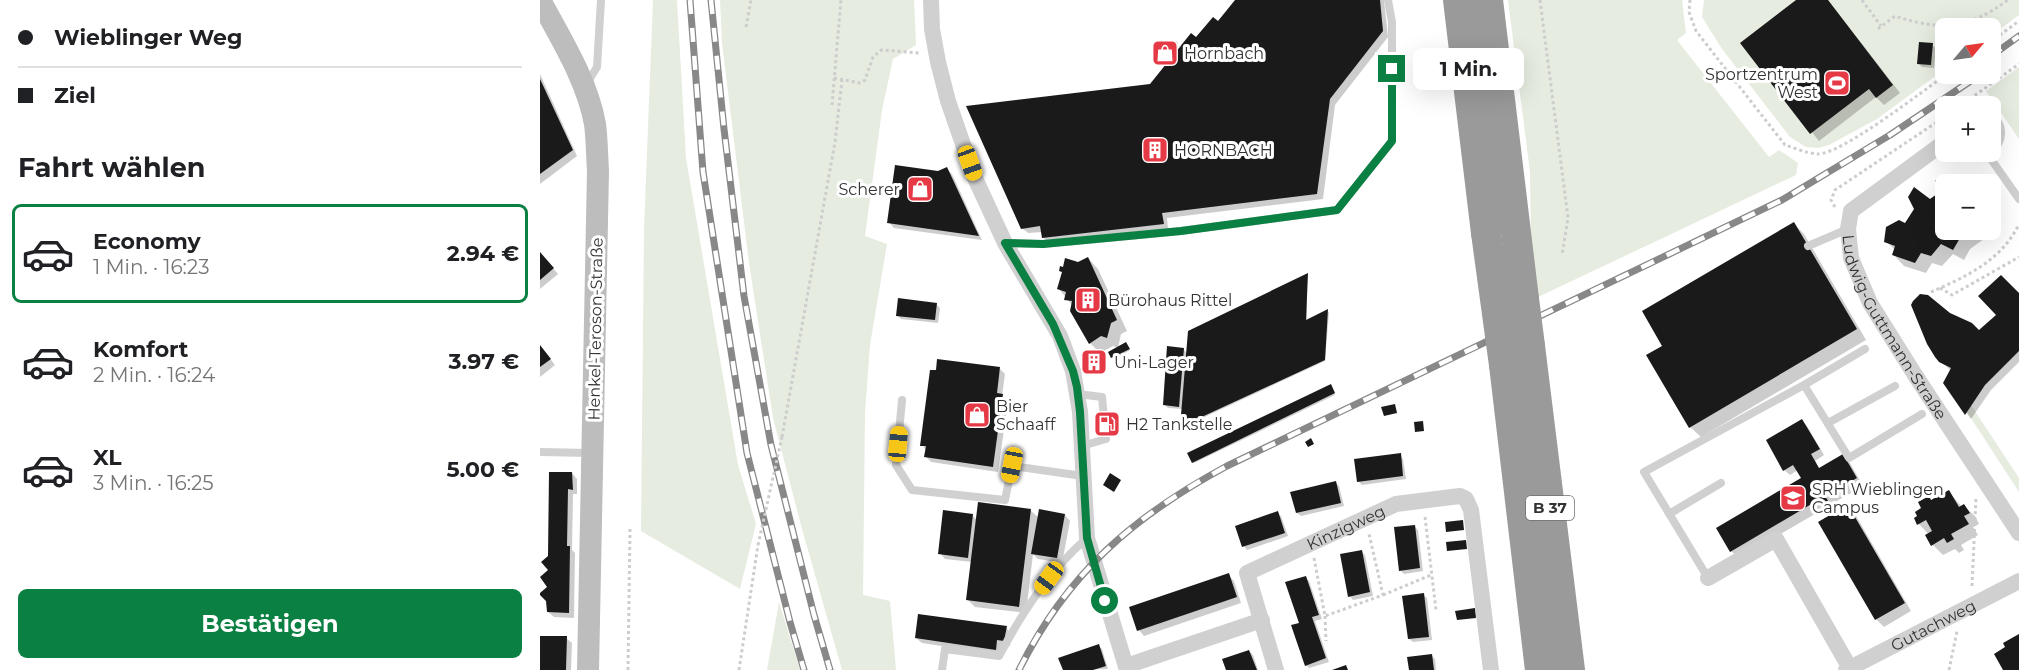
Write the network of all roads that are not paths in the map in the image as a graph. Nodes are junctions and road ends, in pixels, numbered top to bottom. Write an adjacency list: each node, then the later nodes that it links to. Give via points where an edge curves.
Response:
1 (540, 0): 7 (street, Henkel-Teroson-Straße)
2 (601, 0): 7 (lane, via 597,66)
3 (931, 0): 12 (street, via 932,28 948,101 974,176)
4 (1388, 0): 12 (lane, via 1392,21 1392,141 1337,210 1181,231 1043,244)
5 (1458, 0): 38 (highway, B 37, bridge)
6 (1488, 0): 39 (highway, B 37, bridge)
7 (584, 88): 23 (street, Henkel-Teroson-Straße, via 595,123 598,171)
8 (1935, 150): 11 (street, Ludwig-Guttmann-Straße, via 1851,211)
9 (1993, 162): 10 (lane)
10 (2019, 199)
11 (1848, 229): 13 (lane); 27 (street, Ludwig-Guttmann-Straße, via 1851,258 1870,303)
12 (1005, 243): 17 (street, via 1060,336)
13 (1808, 246)
14 (1865, 349): 15 (lane)
15 (1804, 385): 20 (lane); 26 (lane, via 1644,472)
16 (1895, 386): 20 (lane)
17 (1078, 394): 21 (street); 21 (lane, via 1102,397 1106,439)
18 (902, 400): 24 (lane, via 896,465 912,490 1005,500 1012,465)
19 (1922, 414): 20 (lane, via 1849,458)
20 (1828, 423)
21 (1081, 446): 24 (street)
22 (540, 452): 23 (lane)
23 (593, 453): 34 (street, Henkel-Teroson-Straße)
24 (1083, 476): 28 (street)
25 (1721, 483): 26 (lane)
26 (1670, 513): 29 (lane)
27 (2019, 533)
28 (1087, 538): 32 (street); 35 (lane, via 1049,578 1019,619 999,656 945,649)
29 (1708, 578): 33 (street, via 1776,538)
30 (2019, 581): 33 (street, Gutachweg)
31 (1262, 620): 32 (street); 36 (street); 37 (street, Kinzigweg, via 1247,573 1396,504 1460,496 1469,504)
32 (1127, 668)
33 (1849, 669)
34 (588, 670)
35 (942, 670)
36 (1276, 670)
37 (1491, 670)
38 (1540, 670)
39 (1570, 670)

